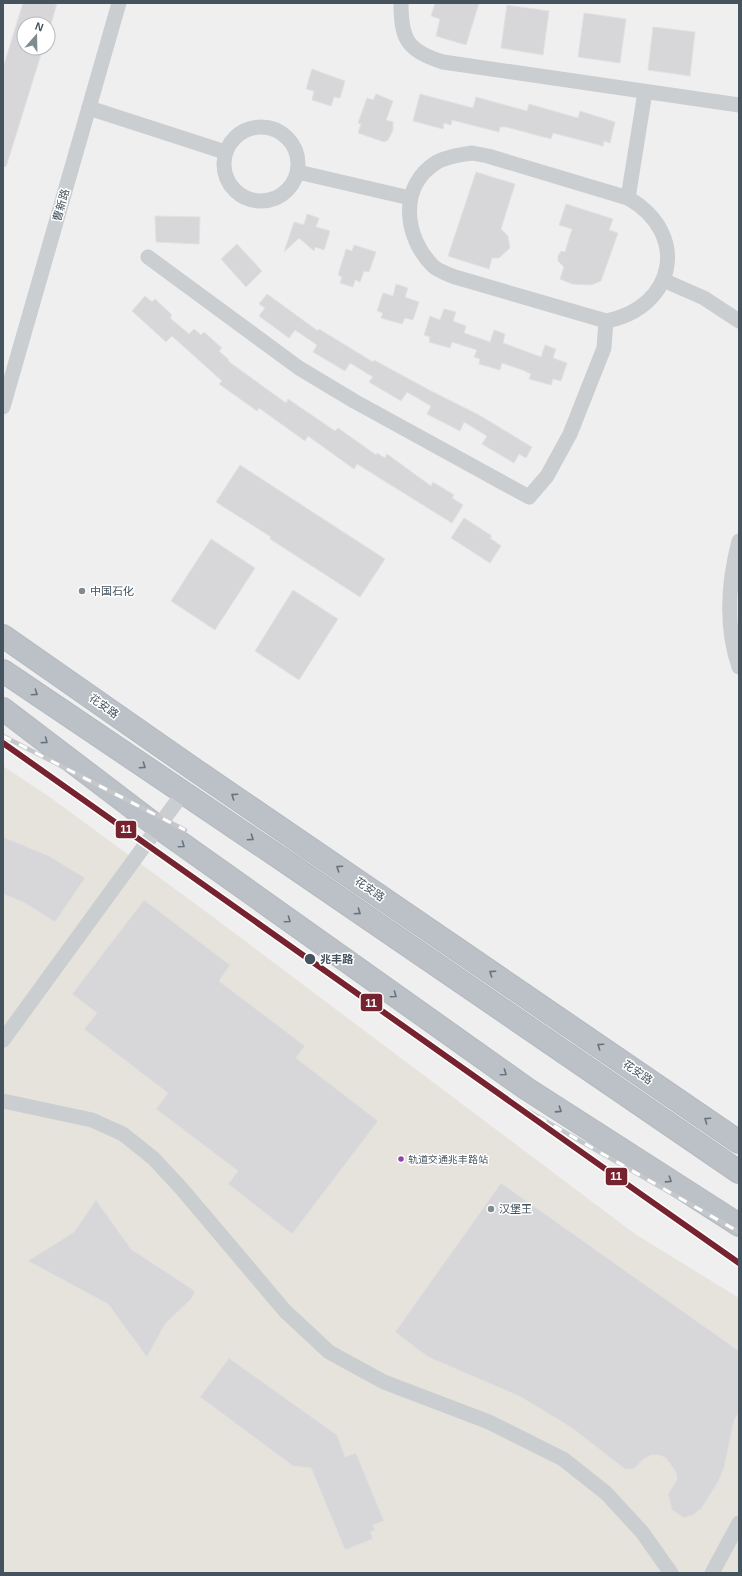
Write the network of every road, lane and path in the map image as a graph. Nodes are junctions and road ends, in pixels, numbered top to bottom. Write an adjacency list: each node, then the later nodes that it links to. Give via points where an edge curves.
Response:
1 (119, 3): 5 (street, 曹新路)
2 (401, 3): 3 (street, via 405,38 413,48 425,56 443,62)
3 (645, 92): 4 (street); 9 (street)
4 (739, 105)
5 (89, 108): 6 (street); 14 (street, 曹新路)
6 (226, 152): 7 (street, via 232,140 243,131 256,127 270,128 284,134 293,144 299,158); 7 (street, via 224,169 230,186 243,197 260,202 277,198 290,188)
7 (298, 172): 8 (street)
8 (410, 198): 9 (street, via 423,173 437,162 454,155 472,153); 12 (street, via 408,214 412,232 422,252 434,267 455,277)
9 (628, 198): 11 (street, via 642,206 661,229 668,246 668,262)
10 (148, 257): 12 (street, via 299,368 529,497 547,476 570,434 604,348)
11 (663, 280): 12 (street, via 653,296 638,310 623,318); 13 (street, via 704,298)
12 (606, 321)
13 (739, 321)
14 (3, 407)
15 (739, 542): 17 (street, via 729,600 732,647)
16 (3, 636): 24 (highway, 花安路, one-way to 16)
17 (739, 667)
18 (3, 671): 25 (highway, one-way to 25)
19 (3, 709): 21 (highway, one-way to 21)
20 (180, 797): 21 (street)
21 (158, 827): 22 (street); 26 (highway, one-way to 26, via 526,1089)
22 (3, 1040)
23 (3, 1101): 28 (street, via 92,1120 123,1134 153,1158 285,1311 329,1352 384,1382 489,1422 563,1459 606,1493 642,1532)
24 (739, 1142)
25 (739, 1172)
26 (739, 1225)
27 (739, 1523): 29 (street)
28 (671, 1573)
29 (712, 1573)

